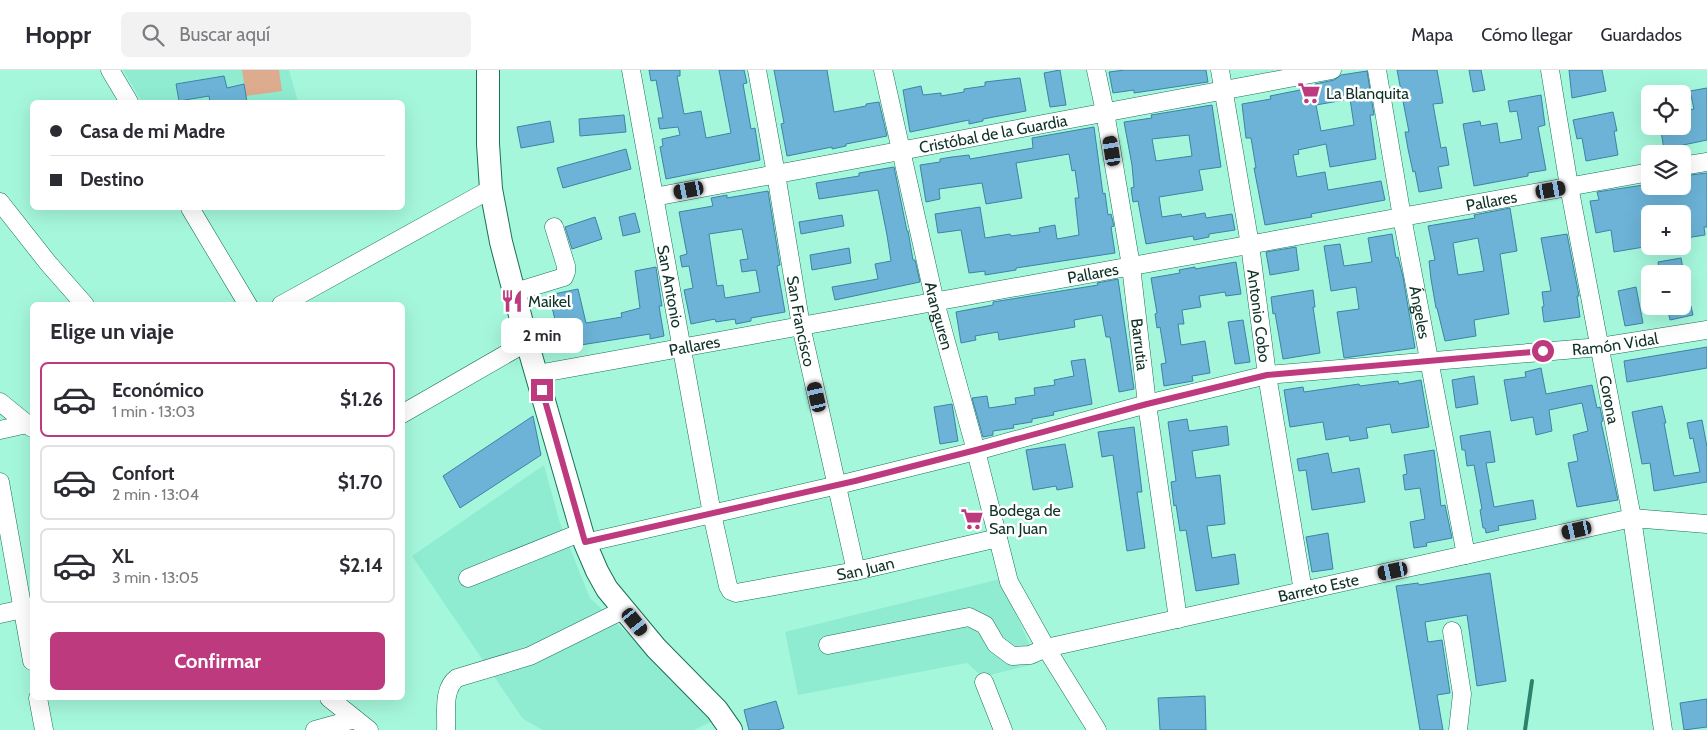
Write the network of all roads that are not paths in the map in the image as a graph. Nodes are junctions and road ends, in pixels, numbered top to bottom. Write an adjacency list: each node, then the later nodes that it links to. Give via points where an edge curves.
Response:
1 (110, 70): 12 (street)
2 (488, 70): 20 (main road)
3 (631, 70): 21 (street, San Antonio)
4 (757, 70): 17 (street, San Francisco)
5 (883, 70): 14 (street, Aranguren)
6 (1096, 70): 13 (street, Barrutia)
7 (1220, 70): 11 (street, Antonio Cobo)
8 (1332, 70): 11 (street, Cristóbal de la Guardia)
9 (1377, 70): 24 (street, Ángeles)
10 (1550, 70): 19 (street, Corona)
11 (1223, 90): 13 (street, Cristóbal de la Guardia); 26 (street, Antonio Cobo)
12 (128, 100)
13 (1105, 112): 14 (street, Cristóbal de la Guardia); 27 (street, Barrutia)
14 (902, 150): 17 (street, Cristóbal de la Guardia); 32 (street, Aranguren)
15 (1707, 162): 16 (street)
16 (1691, 165)
17 (776, 174): 21 (street, Cristóbal de la Guardia); 33 (street, San Francisco)
18 (1641, 174): 19 (street, Pallares)
19 (1569, 186): 24 (street, Pallares); 36 (street, Corona)
20 (491, 189): 28 (main road); 31 (street)
21 (654, 197): 37 (street, San Antonio)
22 (0, 202): 29 (street)
23 (191, 210): 30 (street)
24 (1402, 217): 26 (street, Pallares); 38 (street, Ángeles)
25 (554, 227): 28 (street, via 566,266 564,277)
26 (1250, 244): 27 (street, Pallares); 40 (street, Antonio Cobo)
27 (1131, 266): 32 (street, Pallares); 42 (street, Barrutia)
28 (515, 292): 35 (main road)
29 (82, 302)
30 (240, 302)
31 (286, 302)
32 (935, 302): 33 (street, Pallares); 46 (street, Aranguren)
33 (801, 326): 37 (street, Pallares); 48 (street, San Francisco)
34 (1707, 330): 36 (street, Ramón Vidal)
35 (527, 342): 39 (main road); 43 (street)
36 (1600, 347): 38 (street, Ramón Vidal); 50 (street, Corona)
37 (682, 348): 39 (street, Pallares); 49 (street, San Antonio)
38 (1429, 360): 40 (street, Ramón Vidal); 54 (street, Ángeles)
39 (537, 374): 52 (main road)
40 (1267, 375): 42 (street, Ramón Vidal); 58 (street, Antonio Cobo)
41 (0, 402): 44 (street)
42 (1147, 404): 46 (street, Ramón Vidal); 62 (street, Barrutia)
43 (405, 412)
44 (30, 426): 45 (street)
45 (0, 430)
46 (976, 450): 48 (street, Ramón Vidal); 53 (street, Aranguren)
47 (0, 482): 59 (street)
48 (838, 485): 49 (street, Ramón Vidal); 55 (street, San Francisco)
49 (712, 514): 52 (street, Ramón Vidal); 57 (street, San Antonio)
50 (1632, 518): 51 (street, Barreto Este); 54 (street, Barreto Este); 79 (street, Corona)
51 (1707, 524)
52 (584, 537): 56 (street, Ramón Vidal); 60 (main road, via 597,571)
53 (998, 538): 55 (street, San Juan); 66 (street, Aranguren, via 1009,582)
54 (1466, 555): 58 (street, Barreto Este)
55 (856, 570): 57 (street, San Juan, via 736,593)
56 (468, 578)
57 (731, 591)
58 (1302, 591): 62 (street, Barreto Este)
59 (28, 608): 61 (street); 64 (street)
60 (625, 609): 74 (street, via 530,656 457,678 448,692); 75 (main road, via 656,648 717,710)
61 (0, 614)
62 (1178, 619): 66 (street, Barreto Este)
63 (1452, 631): 78 (street, via 1462,694)
64 (30, 634)
65 (828, 645): 66 (street, Barreto Este, via 969,617 985,625 996,644 1012,656 1030,655)
66 (1046, 648): 77 (street)
67 (984, 682): 76 (street)
68 (38, 700): 71 (street)
69 (331, 700): 70 (street)
70 (355, 719): 72 (street); 73 (street)
71 (44, 730)
72 (315, 730)
73 (370, 730)
74 (446, 730)
75 (731, 730)
76 (1003, 730)
77 (1097, 730)
78 (1458, 730)
79 (1663, 730)

